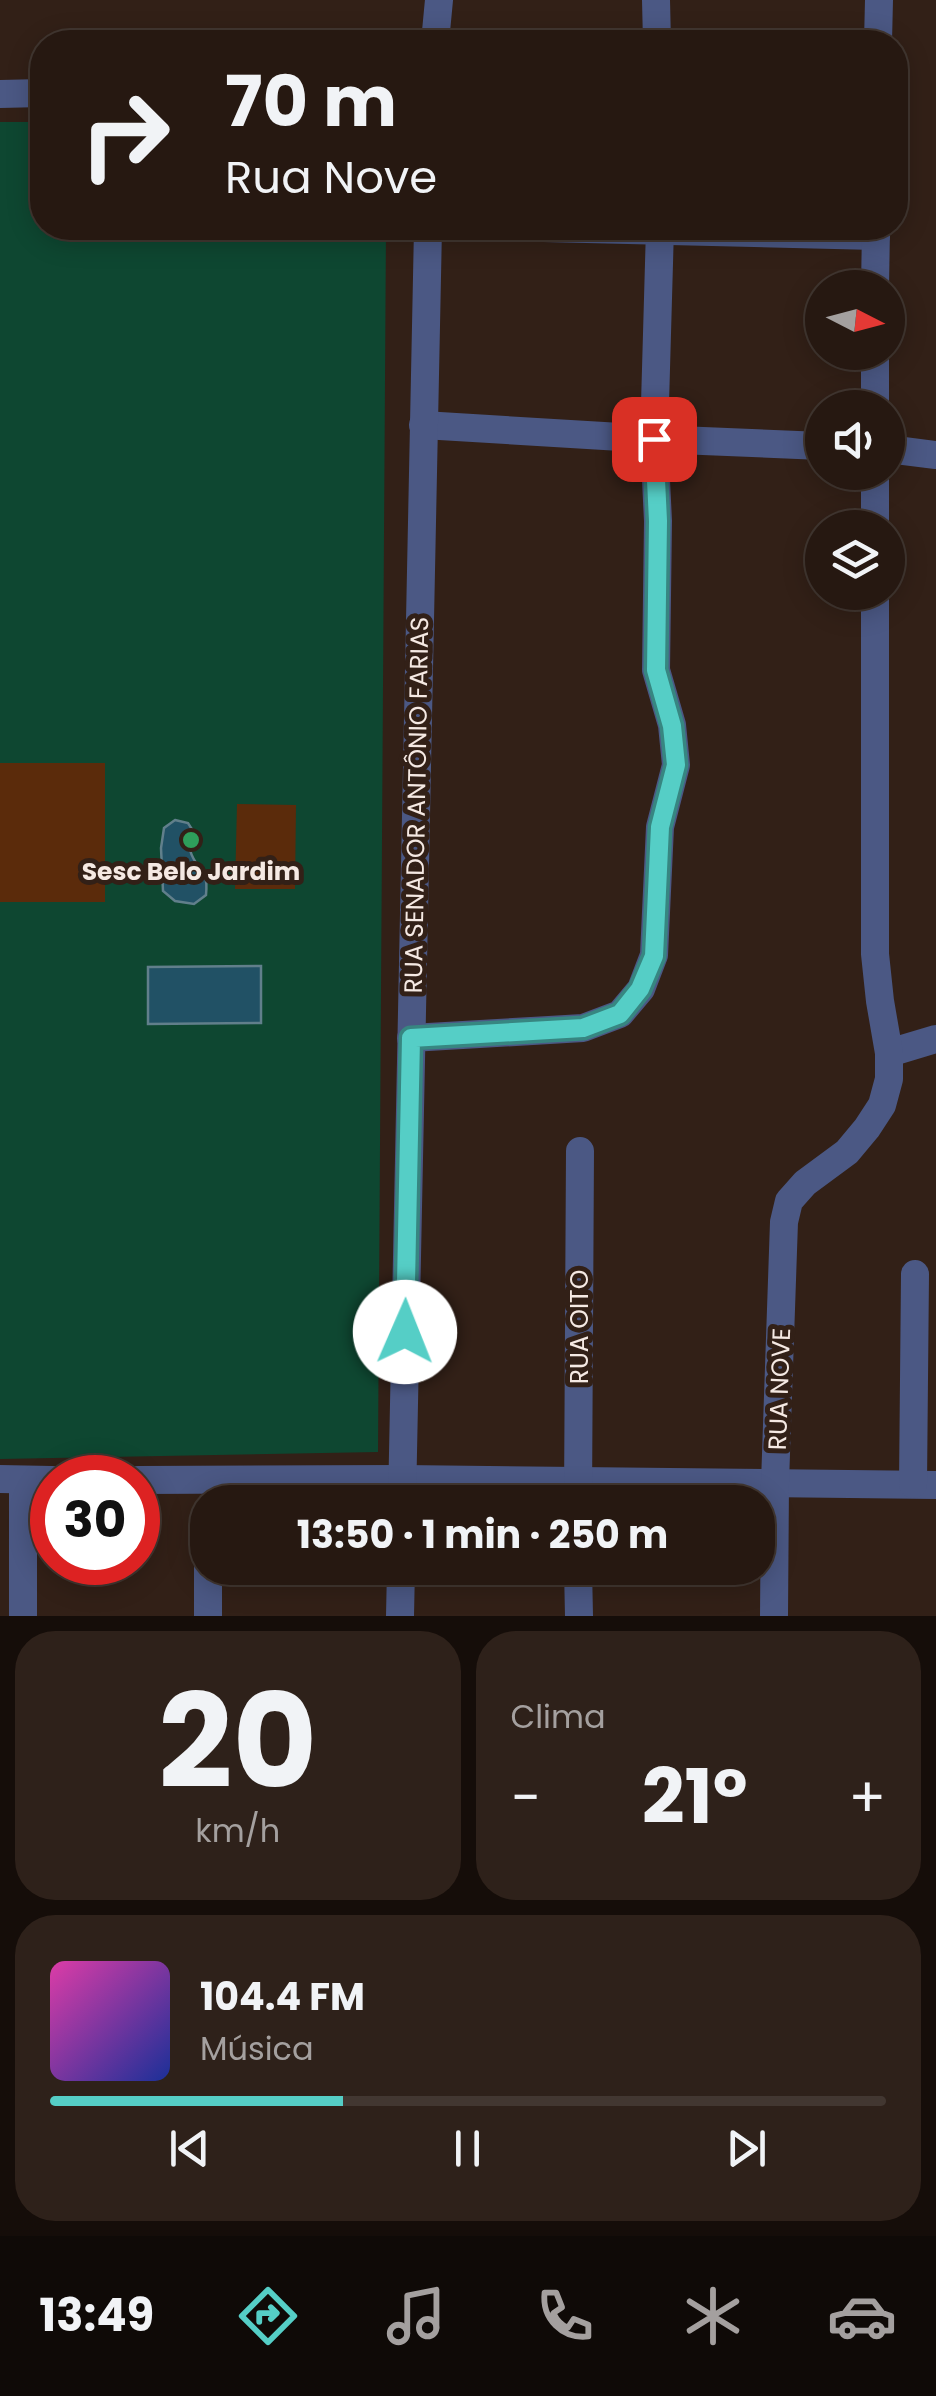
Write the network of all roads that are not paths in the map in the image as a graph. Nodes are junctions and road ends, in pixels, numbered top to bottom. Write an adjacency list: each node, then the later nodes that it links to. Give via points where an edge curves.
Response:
1 (439, 0): 4 (street)
2 (656, 0): 5 (street)
3 (879, 0): 6 (street)
4 (437, 30)
5 (657, 30)
6 (878, 30)
7 (0, 94): 8 (street)
8 (30, 94)
9 (428, 240): 13 (street, RUA SENADOR ANTÔNIO FARIAS)
10 (660, 240): 14 (street)
11 (876, 240): 12 (street)
12 (876, 270)
13 (423, 425): 14 (street); 19 (street, RUA SENADOR ANTÔNIO FARIAS)
14 (654, 439): 15 (street); 19 (street, via 656,670 676,765 660,827 654,956 620,1014 583,1028)
15 (805, 445)
16 (905, 451): 17 (street)
17 (936, 454)
18 (875, 610): 21 (street, via 875,954)
19 (411, 1038): 28 (street, RUA SENADOR ANTÔNIO FARIAS)
20 (936, 1039): 21 (street)
21 (889, 1053): 26 (street, RUA NOVE, via 882,1105 867,1128 789,1201)
22 (580, 1152): 29 (street, RUA OITO)
23 (915, 1274): 27 (street)
24 (12, 1480): 35 (street)
25 (160, 1483): 31 (street)
26 (776, 1483): 27 (street); 30 (street); 39 (street, RUA NOVE)
27 (924, 1484)
28 (402, 1485)
29 (578, 1485)
30 (732, 1485)
31 (190, 1488)
32 (208, 1585): 36 (street)
33 (401, 1585): 37 (street)
34 (578, 1585): 38 (street)
35 (23, 1616)
36 (208, 1616)
37 (400, 1616)
38 (578, 1616)
39 (774, 1616)

